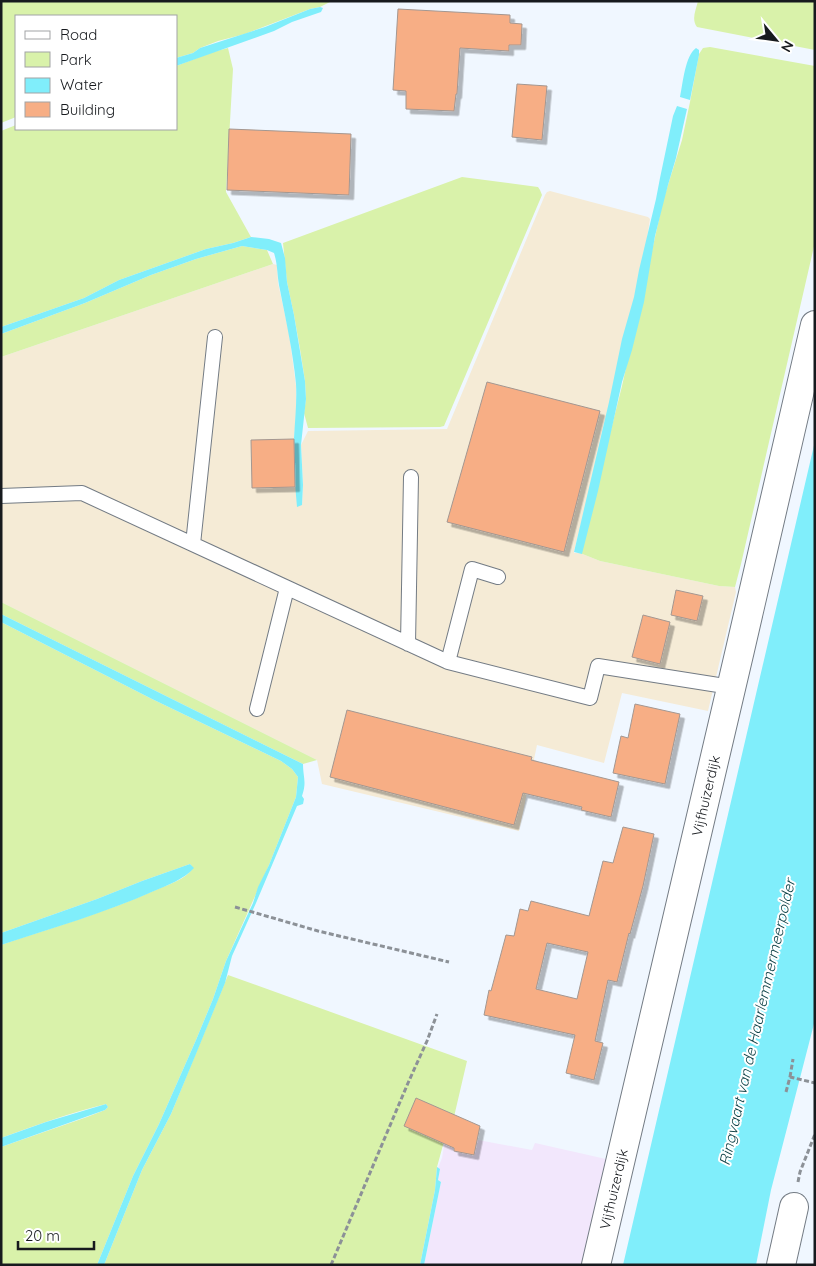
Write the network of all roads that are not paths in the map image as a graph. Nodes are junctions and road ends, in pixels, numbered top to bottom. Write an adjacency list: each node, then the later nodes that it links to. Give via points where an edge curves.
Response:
1 (815, 325): 10 (street, Vijfhuizerdijk)
2 (215, 337): 5 (lane)
3 (412, 477): 8 (lane)
4 (1, 496): 5 (lane, via 82,493)
5 (193, 544): 7 (lane)
6 (498, 577): 9 (lane, via 472,570)
7 (286, 588): 8 (lane); 11 (lane)
8 (408, 644): 9 (lane)
9 (448, 662): 10 (lane, via 590,698 598,666)
10 (732, 687): 13 (street, Vijfhuizerdijk)
11 (257, 709)
12 (794, 1207): 14 (street)
13 (596, 1265)
14 (781, 1265)

